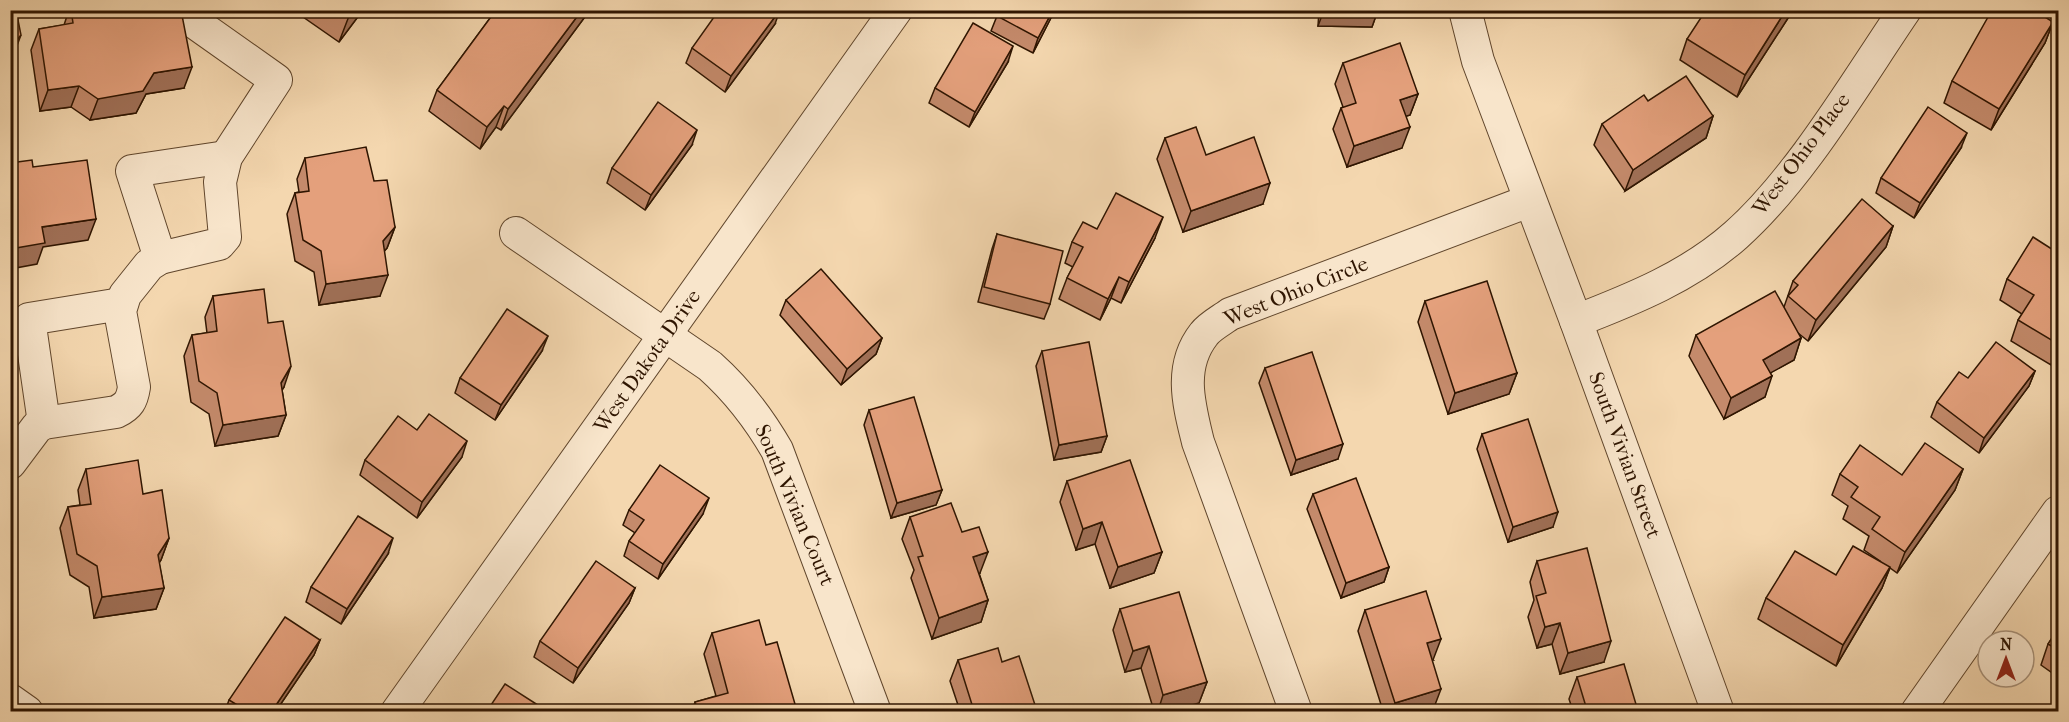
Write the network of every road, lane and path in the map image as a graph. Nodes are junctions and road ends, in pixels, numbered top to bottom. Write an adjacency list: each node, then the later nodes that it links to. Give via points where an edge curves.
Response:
1 (177, 10): 5 (street, via 276,80)
2 (896, 10): 11 (street, West Dakota Drive)
3 (1465, 10): 6 (street, South Vivian Street, via 1478,60)
4 (1905, 10): 10 (street, West Ohio Place, via 1783,183 1735,236 1666,283)
5 (225, 158): 8 (street, via 220,182 225,237 219,244); 8 (street, via 132,171)
6 (1529, 201): 10 (street, South Vivian Street); 19 (street, West Ohio Circle, via 1230,314 1204,333 1192,353 1186,375 1198,442)
7 (516, 233): 11 (street, South Vivian Court)
8 (160, 258): 9 (street, via 136,279)
9 (121, 304): 12 (street, via 133,399 116,412); 12 (street, via 29,319)
10 (1576, 321): 20 (street, South Vivian Street)
11 (665, 336): 17 (street, West Dakota Drive); 18 (street, South Vivian Court, via 734,387 777,450)
12 (44, 423): 13 (street)
13 (10, 463)
14 (2058, 512): 21 (street)
15 (10, 700): 16 (street)
16 (27, 711)
17 (397, 711)
18 (875, 711)
19 (1296, 711)
20 (1718, 711)
21 (1917, 711)

